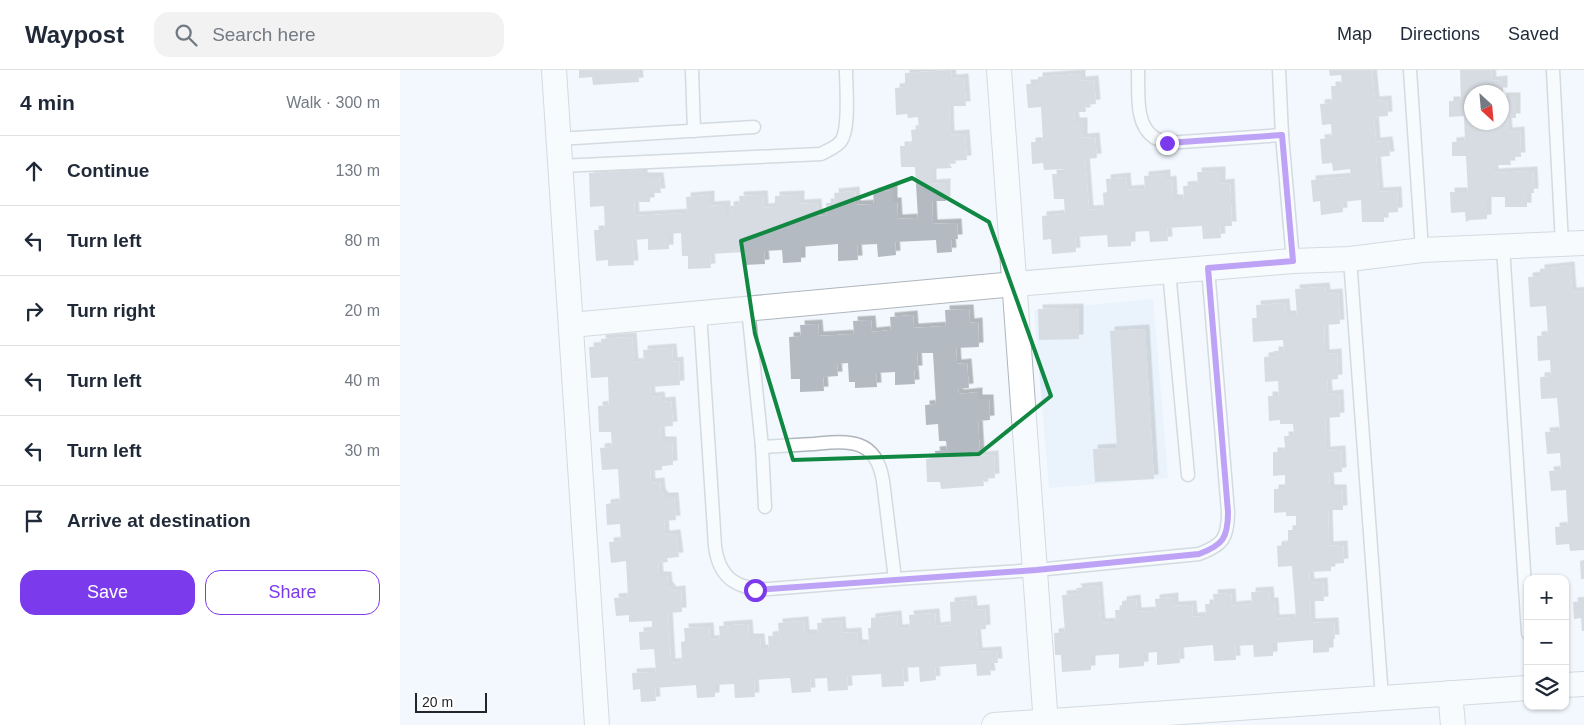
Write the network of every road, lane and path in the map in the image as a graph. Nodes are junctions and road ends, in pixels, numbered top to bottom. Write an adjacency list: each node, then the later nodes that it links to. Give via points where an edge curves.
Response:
1 (554, 70): 12 (street)
2 (692, 70): 10 (lane)
3 (846, 70): 13 (lane, via 847,122 844,138 822,154)
4 (999, 70): 21 (street)
5 (1138, 70): 11 (lane, via 1141,120 1147,131 1167,143)
6 (1279, 70): 11 (lane)
7 (1410, 70): 16 (lane)
8 (1553, 70): 14 (lane)
9 (754, 127): 10 (lane)
10 (694, 131): 12 (lane)
11 (1282, 135): 18 (lane)
12 (558, 139): 13 (street)
13 (560, 166): 24 (street)
14 (1573, 243): 15 (street)
15 (1503, 247): 16 (street); 30 (lane)
16 (1422, 250): 17 (street)
17 (1350, 258): 18 (street); 35 (lane)
18 (1293, 261): 19 (street)
19 (1208, 268): 20 (street); 28 (lane, via 1228,512 1228,528 1221,542 1199,554)
20 (1169, 271): 21 (street); 26 (lane)
21 (1016, 284): 22 (street); 28 (street)
22 (748, 308): 23 (street); 25 (lane)
23 (700, 313): 24 (street); 29 (lane, via 714,546 722,570 731,580 755,590)
24 (570, 325): 37 (street)
25 (762, 447): 27 (lane); 29 (lane, via 851,442 874,456 884,481)
26 (1188, 475)
27 (765, 507)
28 (1036, 570): 29 (lane); 36 (street)
29 (895, 579)
30 (1527, 620)
31 (1584, 684): 32 (street)
32 (1569, 685)
33 (1524, 688): 34 (street)
34 (1450, 693): 35 (street); 39 (street)
35 (1382, 698): 36 (street)
36 (1046, 723): 38 (street)
37 (597, 725)
38 (994, 725)
39 (1453, 725)

